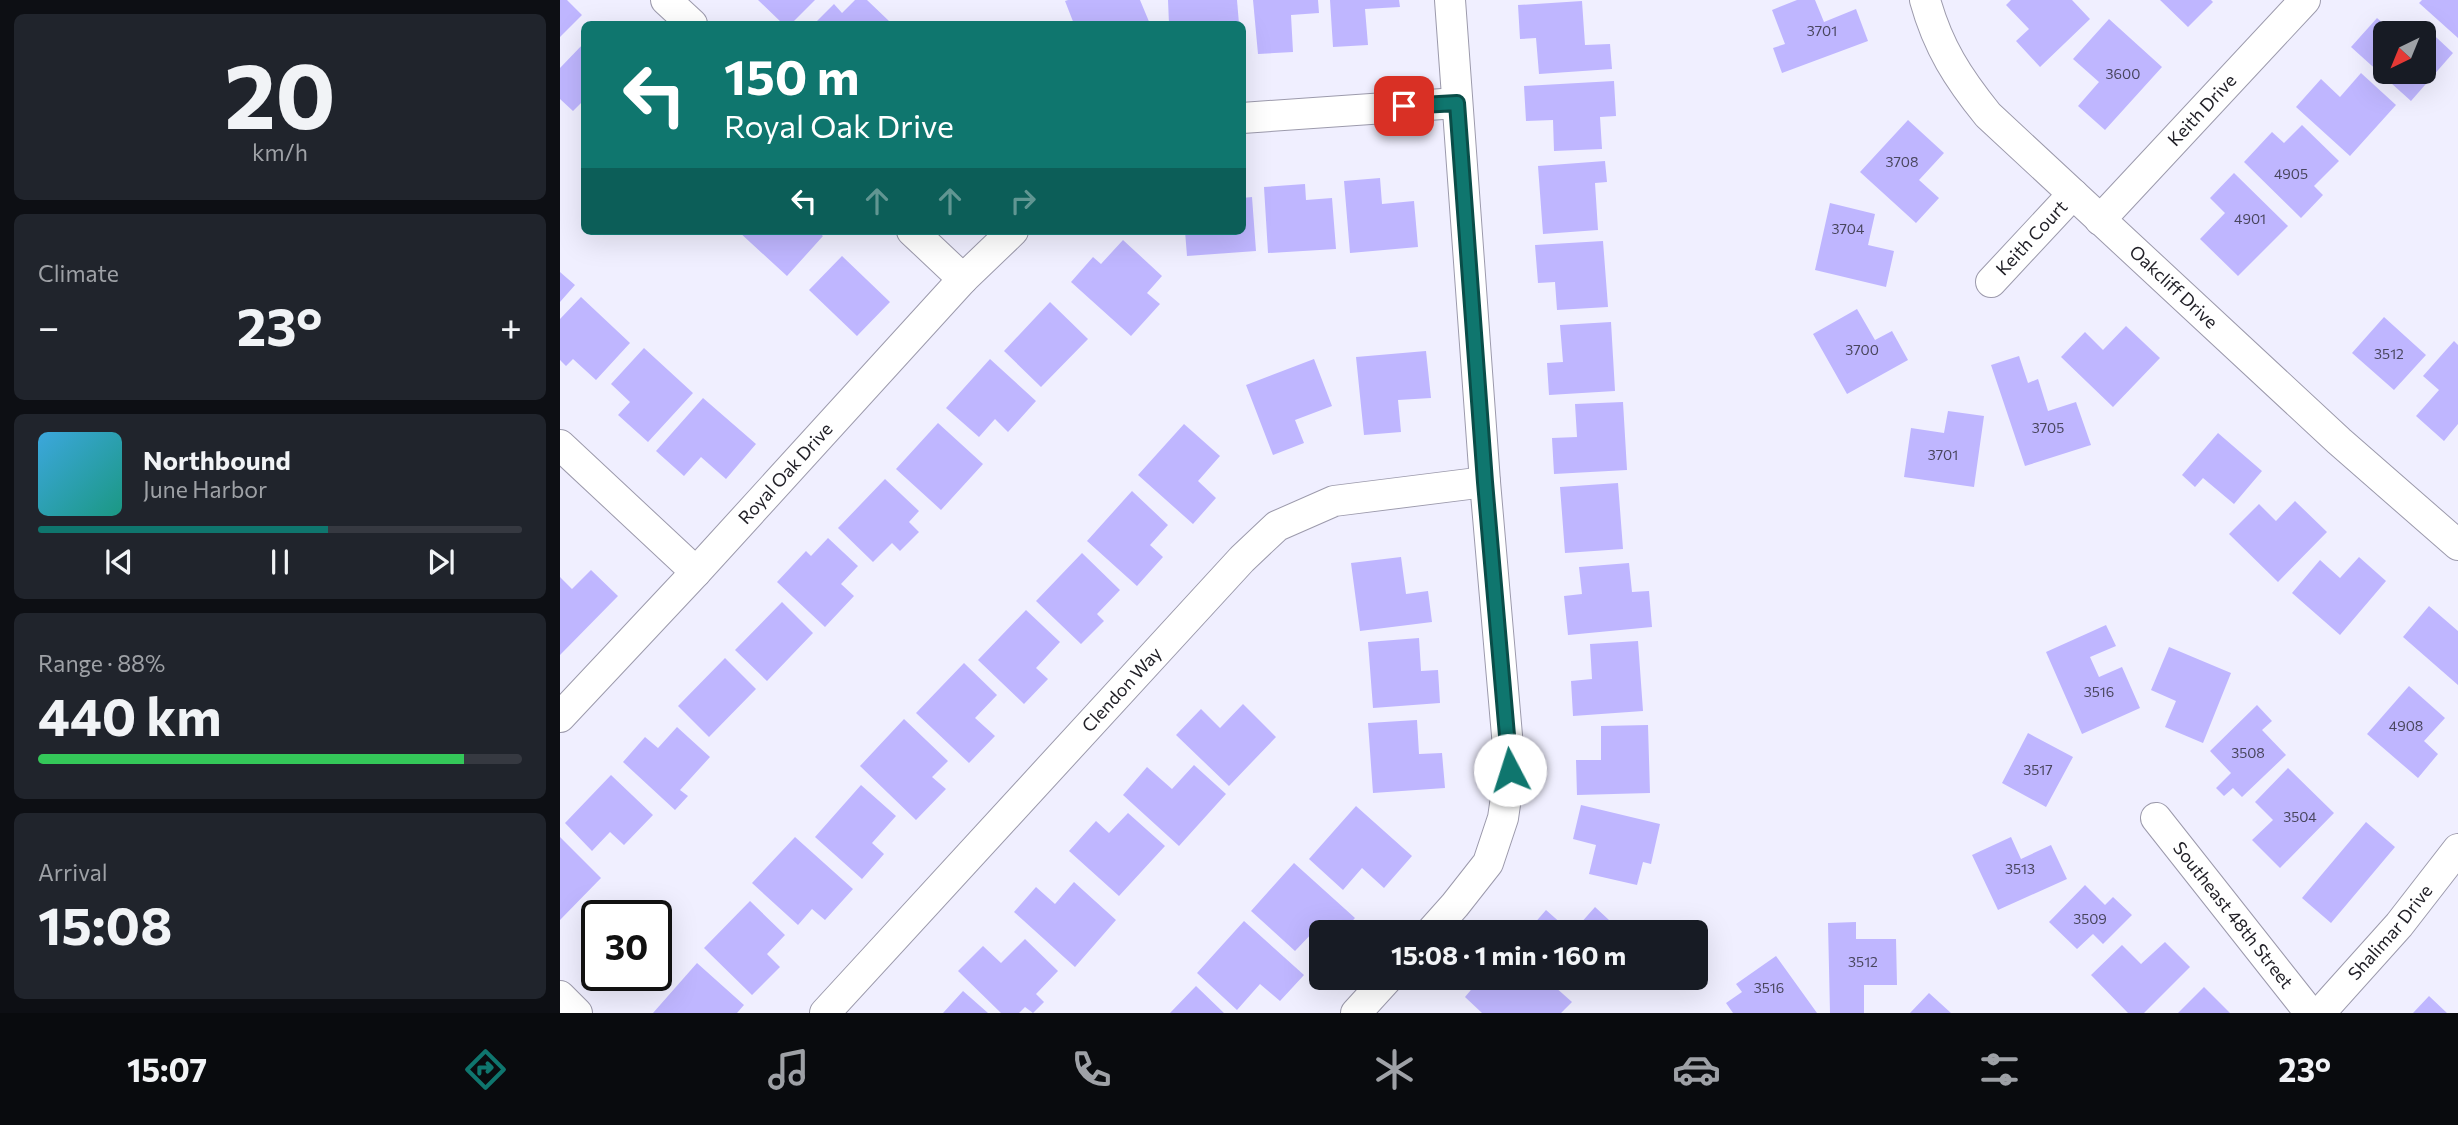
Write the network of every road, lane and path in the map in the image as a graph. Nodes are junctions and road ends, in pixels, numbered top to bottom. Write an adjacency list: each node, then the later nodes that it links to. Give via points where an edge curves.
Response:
1 (666, 0): 5 (street)
2 (1450, 0): 6 (street)
3 (1925, 0): 8 (street, Oakcliff Drive, via 1933,29 1959,79 1988,115)
4 (2305, 0): 9 (street, Keith Drive)
5 (689, 21)
6 (1457, 103): 7 (street); 15 (street)
7 (1246, 118)
8 (2073, 194): 9 (street, Oakcliff Drive); 13 (street, Keith Court)
9 (2100, 220): 16 (street, Oakcliff Drive)
10 (916, 235): 12 (street)
11 (1009, 235): 12 (street, Royal Oak Drive)
12 (963, 279): 17 (street, Royal Oak Drive)
13 (1991, 282)
14 (560, 445): 17 (street)
15 (1485, 482): 21 (street, via 1510,770 1503,818 1488,863); 25 (street, Clendon Way, via 1334,501 1277,526)
16 (2458, 545)
17 (696, 572): 18 (street, Royal Oak Drive)
18 (560, 717)
19 (2155, 818): 27 (street, Southeast 48th Street)
20 (2458, 849): 28 (street, Shalimar Drive, via 2399,925)
21 (1442, 920)
22 (1377, 990): 26 (street)
23 (560, 996): 24 (street)
24 (578, 1013)
25 (825, 1013)
26 (1356, 1013)
27 (2310, 1013)
28 (2320, 1013)

